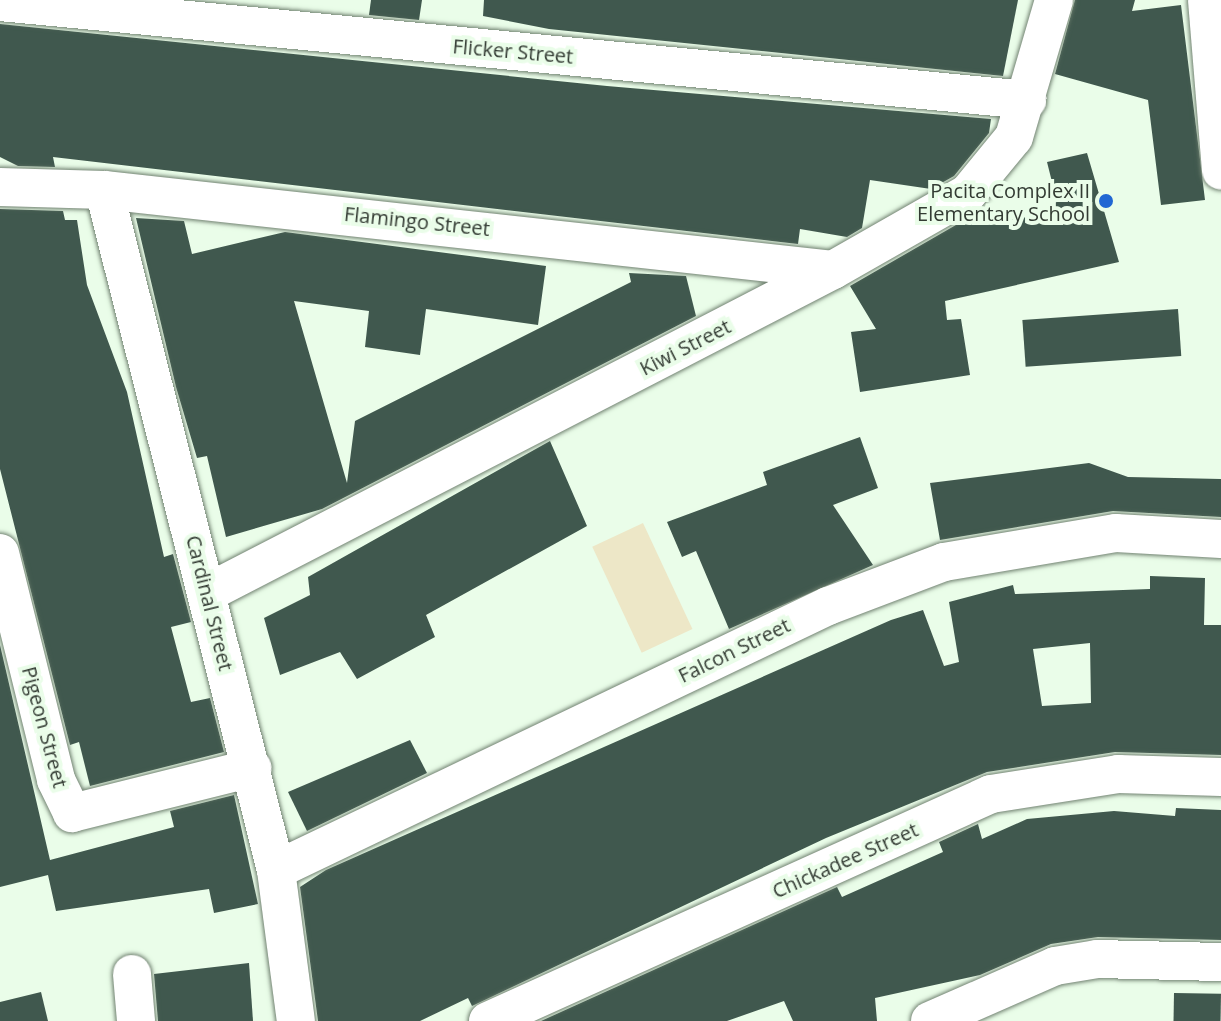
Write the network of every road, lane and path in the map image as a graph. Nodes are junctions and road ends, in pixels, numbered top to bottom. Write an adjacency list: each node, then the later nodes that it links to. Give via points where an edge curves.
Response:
1 (1054, 0): 4 (street, Kiwi Street)
2 (1207, 0): 5 (street)
3 (0, 2): 4 (street, Flicker Street)
4 (1027, 100): 8 (street, Kiwi Street, via 1014,137 985,178)
5 (1221, 170)
6 (0, 187): 7 (street, Flamingo Street)
7 (104, 190): 8 (street, Flamingo Street); 11 (street, Cardinal Street)
8 (833, 270): 11 (street, Kiwi Street)
9 (1221, 539): 14 (street, Falcon Street, via 1116,533 944,562 828,606)
10 (0, 553): 12 (street, Pigeon Street, via 56,780 72,813)
11 (207, 593): 12 (street, Cardinal Street)
12 (252, 768): 14 (street, Cardinal Street)
13 (1221, 777): 19 (street, Chickadee Street, via 1118,774 991,794)
14 (276, 870): 18 (street, Cardinal Street)
15 (1221, 962): 20 (street, via 1097,959 1055,966)
16 (132, 974): 17 (street)
17 (136, 1021)
18 (296, 1021)
19 (488, 1021)
20 (930, 1021)

